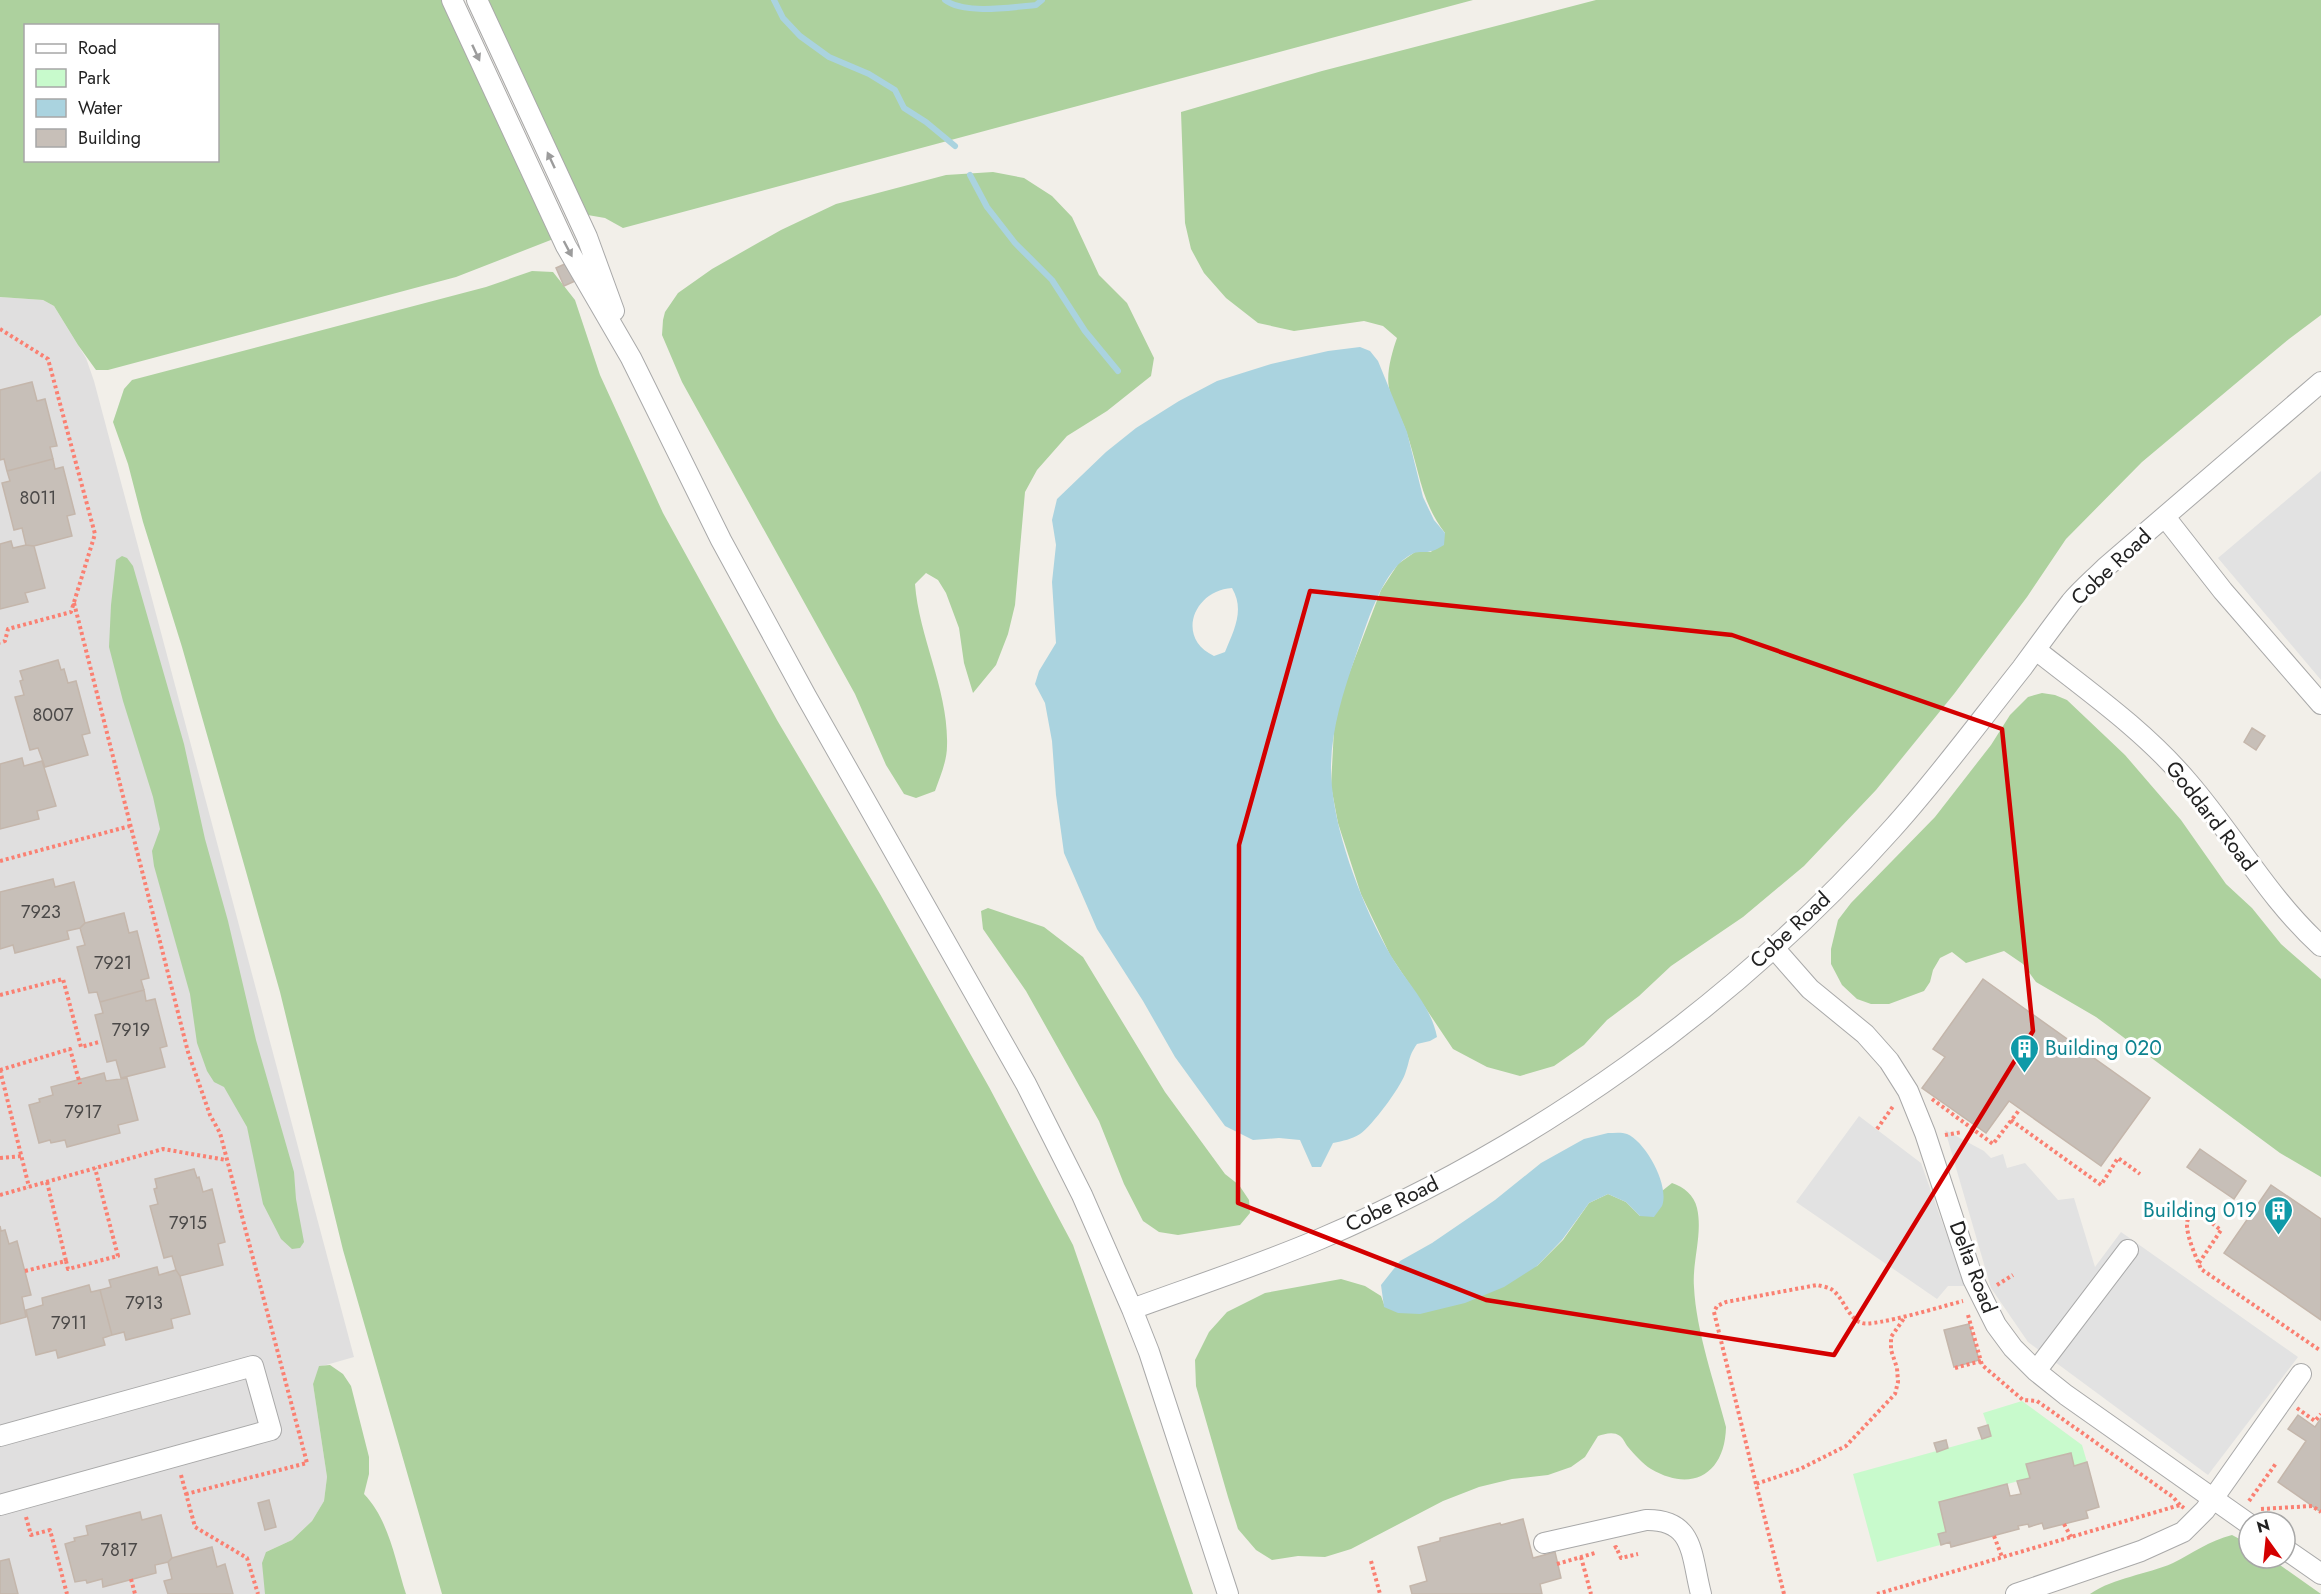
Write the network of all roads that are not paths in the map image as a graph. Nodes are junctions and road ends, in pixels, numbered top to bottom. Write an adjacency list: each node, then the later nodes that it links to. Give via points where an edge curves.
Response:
1 (452, 0): 4 (street, one-way to 4)
2 (477, 0): 3 (street, one-way to 2)
3 (576, 213): 4 (street); 5 (street)
4 (555, 223): 5 (street, one-way to 5)
5 (631, 358): 13 (street, via 738,571 1026,1084 1082,1195)
6 (2321, 382): 7 (street, Cobe Road)
7 (2165, 517): 8 (street, Cobe Road, via 2073,600); 9 (street)
8 (2036, 650): 10 (street, Goddard Road, via 2158,749 2189,782 2257,875); 11 (street, Cobe Road, via 1892,830)
9 (2321, 704)
10 (2321, 946)
11 (1774, 948): 13 (street, Cobe Road, via 1699,1013 1641,1056 1568,1107 1480,1160 1320,1239); 14 (street, Delta Road, via 1810,989 1865,1034 1890,1061 1917,1114 1973,1279 1996,1325)
12 (2128, 1250): 14 (street)
13 (1132, 1309): 23 (street)
14 (2036, 1371): 17 (street, Delta Road)
15 (2301, 1374): 17 (street)
16 (0, 1436): 18 (street, via 253,1366 271,1430)
17 (2214, 1499): 19 (street, Delta Road); 25 (street, via 2183,1532 2166,1541)
18 (0, 1505)
19 (2238, 1510)
20 (1544, 1543): 24 (street, via 1646,1520 1668,1522 1686,1537)
21 (2297, 1557): 22 (street)
22 (2321, 1574)
23 (1228, 1594)
24 (1701, 1594)
25 (2016, 1594)

